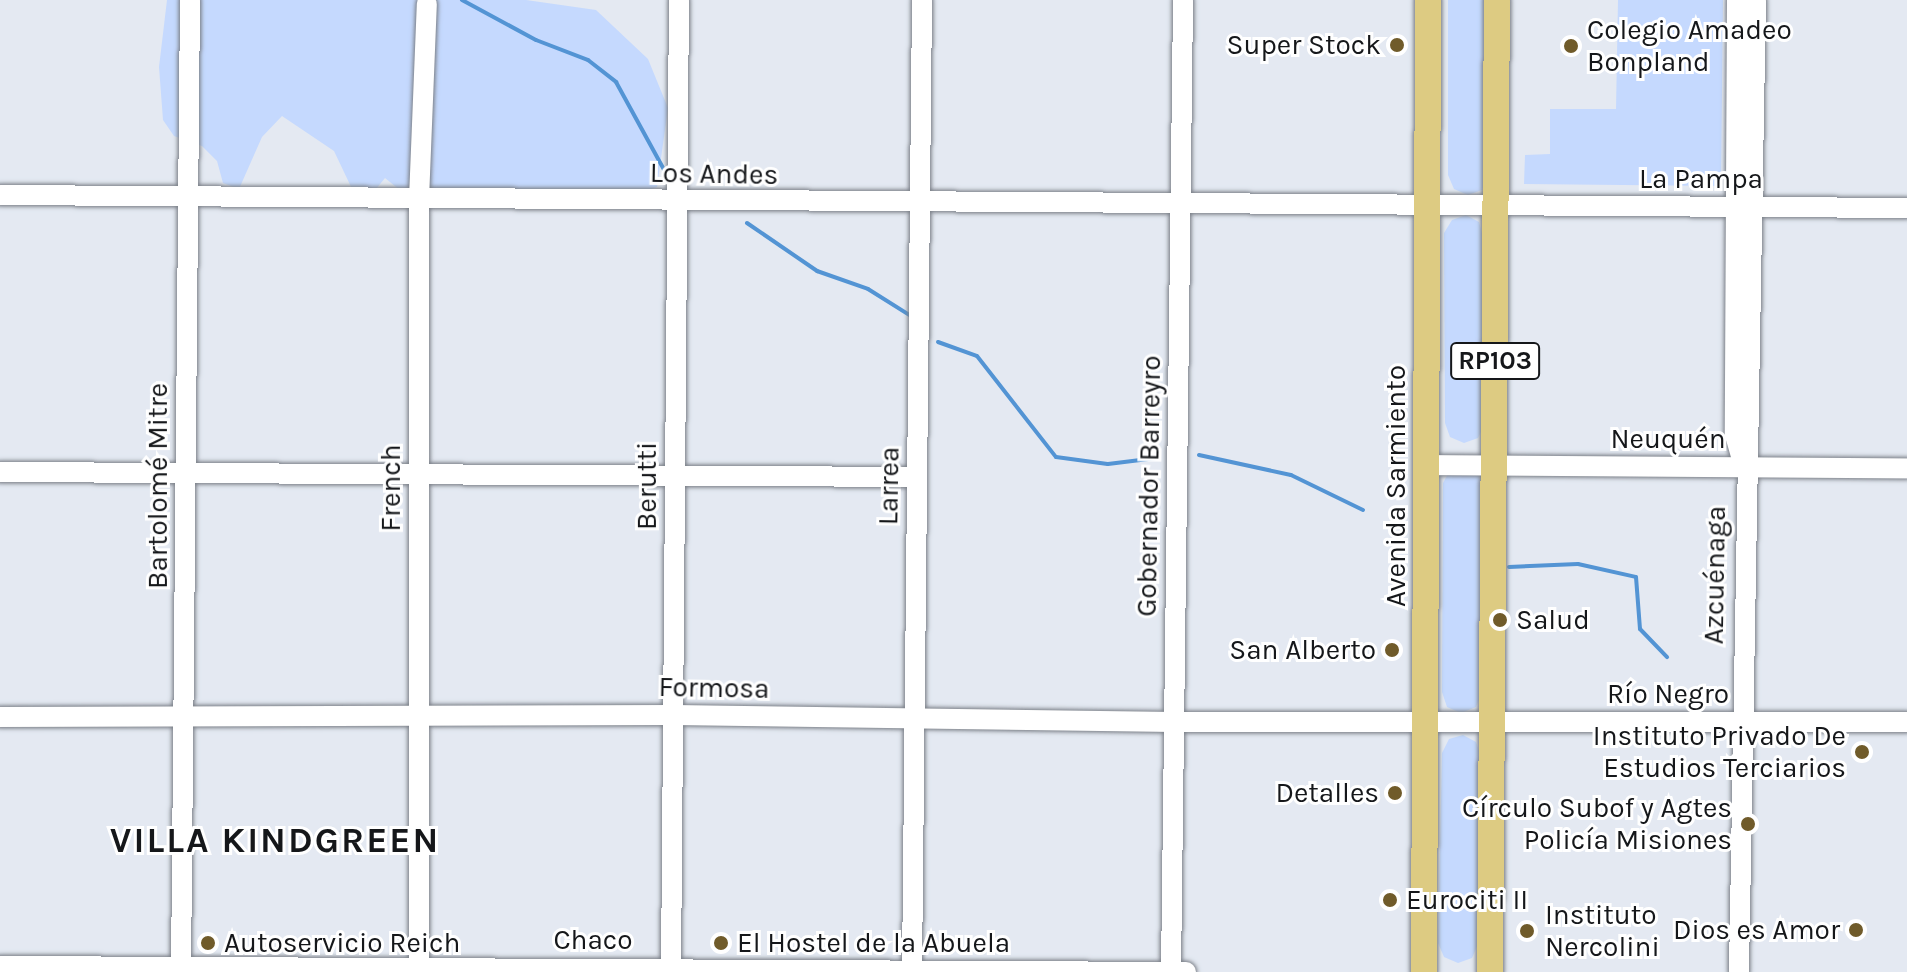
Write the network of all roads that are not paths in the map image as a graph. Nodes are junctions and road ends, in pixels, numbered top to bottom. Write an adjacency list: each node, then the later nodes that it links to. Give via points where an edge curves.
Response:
1 (190, 0): 11 (street, Bartolomé Mitre)
2 (679, 0): 13 (street, Berutti)
3 (922, 0): 14 (street, Larrea)
4 (1183, 0): 15 (street, Gobernador Barreyro)
5 (1428, 0): 16 (main road, Avenida Sarmiento / RP103)
6 (1497, 0): 17 (main road, RP103)
7 (1737, 0): 18 (street, Azcuénaga)
8 (1756, 0): 18 (street, Azcuénaga)
9 (427, 4): 12 (street, French)
10 (0, 195): 11 (street, Los Andes)
11 (188, 197): 12 (street, Los Andes); 26 (street, Bartolomé Mitre)
12 (419, 199): 13 (street, Los Andes); 24 (street, French)
13 (677, 202): 14 (street, Los Andes); 27 (street, Berutti)
14 (920, 202): 15 (street, Los Andes); 28 (street, Larrea)
15 (1180, 204): 16 (street, Los Andes); 34 (street, Gobernador Barreyro)
16 (1428, 206): 17 (street, La Pampa); 20 (main road, Avenida Sarmiento / RP103)
17 (1496, 207): 18 (street, La Pampa); 21 (main road, RP103)
18 (1745, 207): 19 (street, La Pampa); 22 (street, Azcuénaga, via 1751,436)
19 (1907, 208)
20 (1428, 465): 21 (street, Neuquén); 37 (main road, Avenida Sarmiento / RP103)
21 (1494, 467): 22 (street, Neuquén); 38 (main road, RP103)
22 (1744, 467): 23 (street, Neuquén); 35 (street, Azcuénaga)
23 (1907, 468)
24 (419, 471): 26 (street); 27 (street); 32 (street, French)
25 (0, 472): 26 (street)
26 (186, 472): 31 (street, Bartolomé Mitre)
27 (675, 475): 28 (street); 29 (street, Berutti)
28 (917, 477): 33 (street, Larrea)
29 (674, 715): 32 (street, Formosa); 33 (street, Formosa); 42 (street, Berutti)
30 (0, 717): 31 (street, Formosa)
31 (185, 718): 32 (street, Formosa); 40 (street, Bartolomé Mitre)
32 (419, 719): 41 (street, French)
33 (915, 720): 34 (street, Formosa); 43 (street, Larrea)
34 (1174, 722): 37 (street, Formosa); 44 (street, Gobernador Barreyro)
35 (1742, 722): 36 (street, Río Negro); 38 (street, Río Negro); 49 (street, Azcuénaga)
36 (1907, 722)
37 (1428, 723): 38 (street, Río Negro); 46 (main road, Avenida Sarmiento / RP103)
38 (1492, 723): 47 (main road, RP103)
39 (0, 966): 40 (street, Chaco)
40 (181, 970): 41 (street, Chaco)
41 (419, 970): 42 (street, Chaco)
42 (671, 970): 43 (street, Chaco)
43 (912, 971): 44 (street, Chaco)
44 (1171, 972): 45 (street, Chaco)
45 (1186, 972)
46 (1424, 972)
47 (1488, 972): 48 (street)
48 (1507, 972)
49 (1739, 972)

